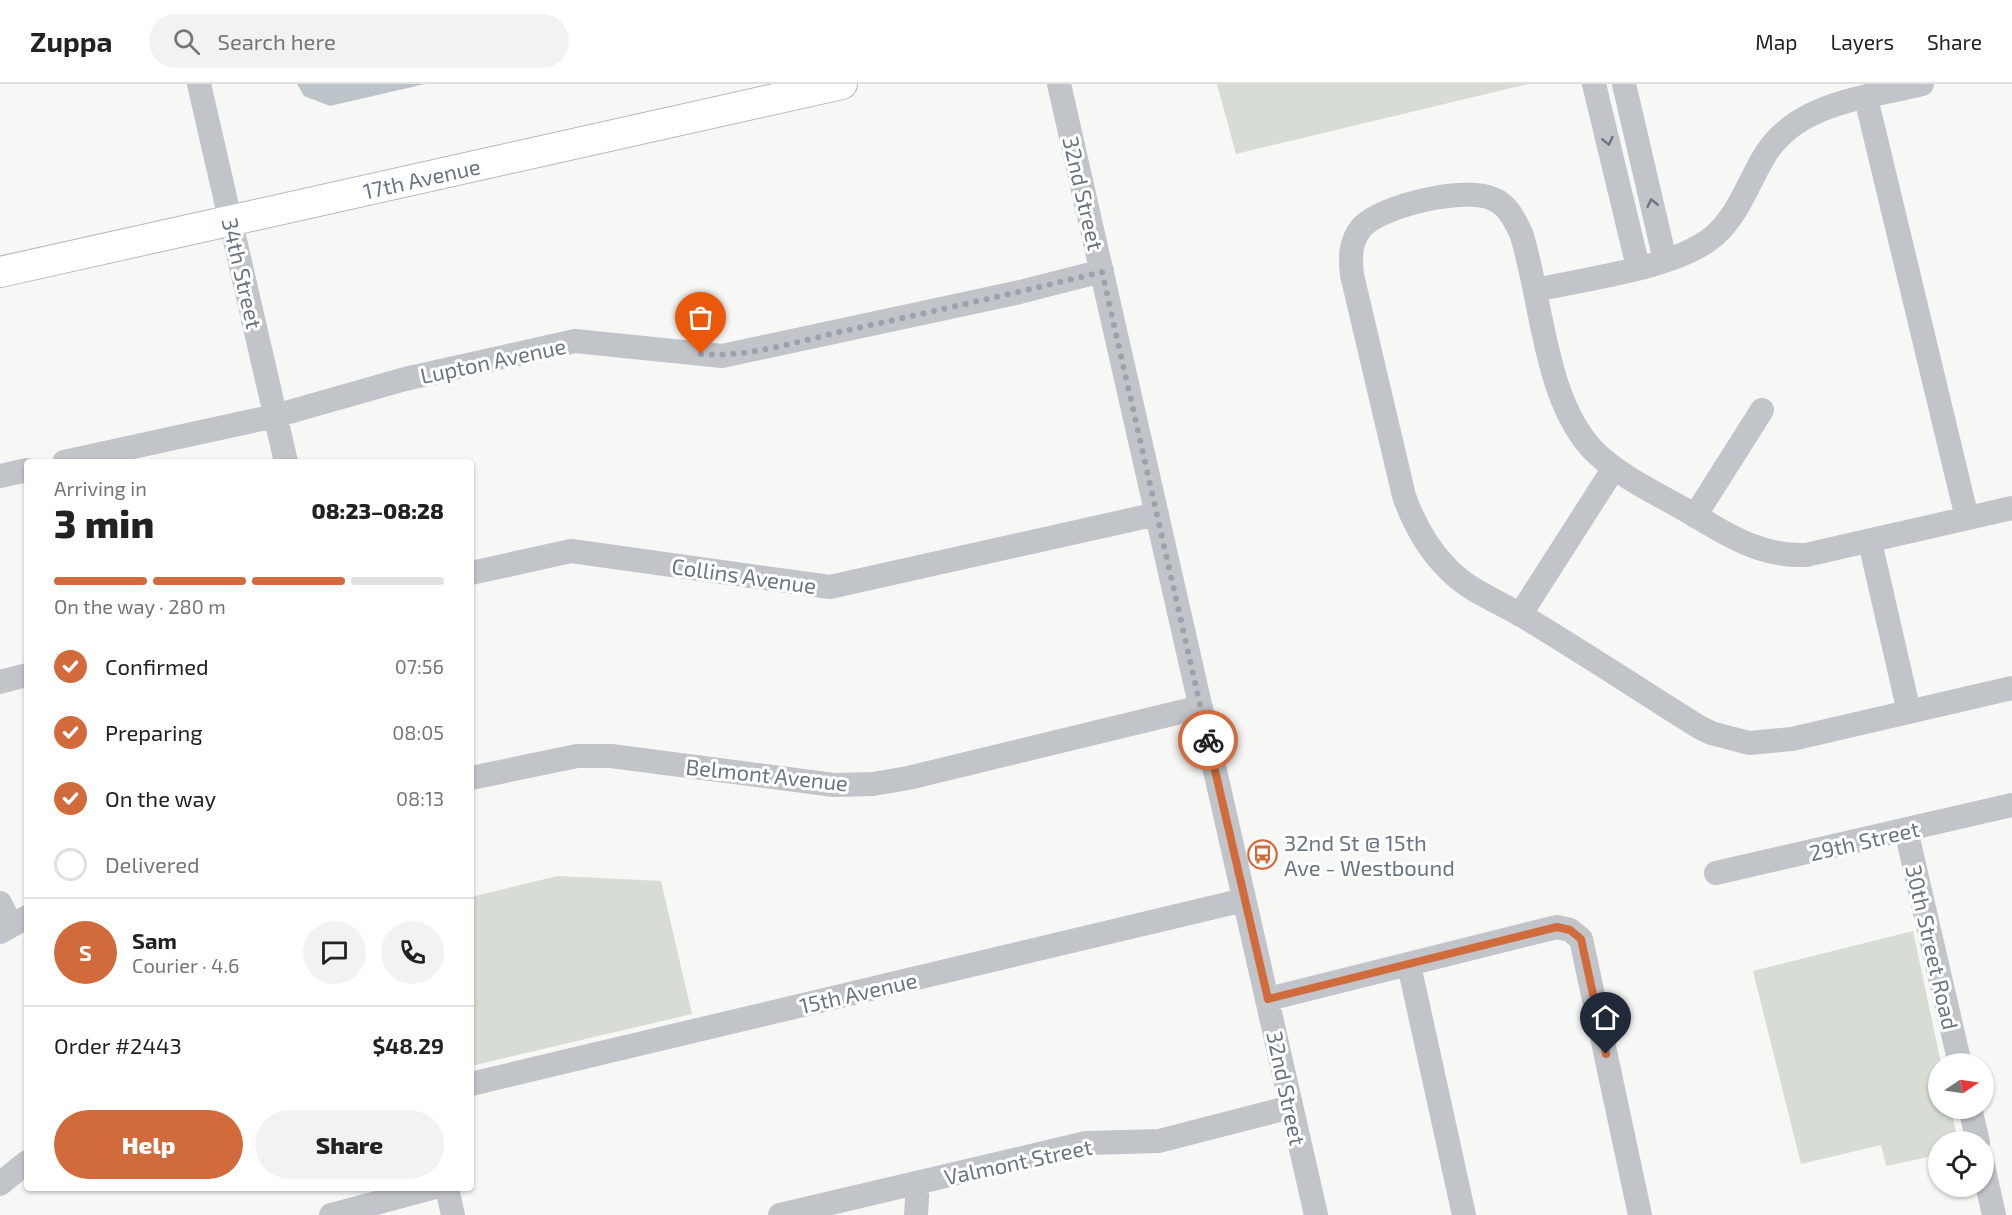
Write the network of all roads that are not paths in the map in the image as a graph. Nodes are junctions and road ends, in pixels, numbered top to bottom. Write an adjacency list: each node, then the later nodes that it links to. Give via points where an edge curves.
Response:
1 (200, 84): 8 (street, 34th Street)
2 (842, 84): 8 (main road, 17th Avenue)
3 (1059, 84): 12 (street, 32nd Street)
4 (1594, 84): 10 (street, one-way to 10)
5 (1624, 84): 9 (street, one-way to 5)
6 (1922, 84): 7 (street)
7 (1866, 98): 9 (street, via 1831,106 1796,121 1776,139 1733,215 1713,237 1683,255); 24 (street)
8 (231, 219): 11 (main road, 17th Avenue); 15 (street, 34th Street)
9 (1665, 260): 10 (street)
10 (1638, 267): 13 (street)
11 (0, 272)
12 (1102, 272): 15 (street, Lupton Avenue, via 722,356 574,341 405,379); 22 (street, 32nd Street)
13 (1535, 290): 18 (street, via 1562,403 1586,442); 27 (street, via 1527,252 1512,213 1494,199 1475,193 1399,207 1372,218 1353,242 1352,275 1410,515 1430,549 1449,571)
14 (1762, 410): 23 (street)
15 (275, 416): 16 (street, Lupton Avenue); 17 (street, 34th Street)
16 (78, 459)
17 (285, 459)
18 (1614, 468): 23 (street); 27 (street)
19 (24, 471): 20 (street)
20 (0, 476)
21 (2012, 508): 24 (street)
22 (1157, 514): 26 (street, Collins Avenue, via 830,587 571,551); 31 (street, 32nd Street)
23 (1695, 516): 25 (street, via 1752,548 1777,554 1806,555)
24 (1967, 518): 25 (street)
25 (1870, 542): 32 (street)
26 (474, 572)
27 (1520, 615): 32 (street, via 1699,727 1734,740 1759,743 1792,739)
28 (24, 676): 29 (street)
29 (0, 682)
30 (2012, 688): 32 (street)
31 (1201, 707): 33 (street, Belmont Avenue, via 873,784 834,784 611,756 577,756); 37 (street, 32nd Street)
32 (1909, 712)
33 (474, 777)
34 (2011, 809): 35 (street, 29th Street)
35 (1906, 830): 36 (street, 29th Street); 42 (street, 30th Street Road)
36 (1716, 873)
37 (1244, 900): 41 (street, 32nd Street); 43 (street, 15th Avenue)
38 (0, 903): 39 (street)
39 (13, 925)
40 (1409, 965): 41 (street); 56 (street); 57 (street, via 1557,927 1570,930 1581,939)
41 (1268, 999): 44 (street, 32nd Street)
42 (1957, 1053)
43 (474, 1083)
44 (1291, 1107): 47 (street, Valmont Street, via 1159,1141 1086,1143); 55 (street, 32nd Street)
45 (24, 1164): 46 (street)
46 (0, 1184)
47 (918, 1184): 53 (street, Valmont Street); 54 (street)
48 (421, 1191): 51 (street)
49 (448, 1191): 52 (street)
50 (1990, 1197): 58 (street)
51 (331, 1215)
52 (453, 1215)
53 (780, 1215)
54 (916, 1215)
55 (1316, 1215)
56 (1464, 1215)
57 (1640, 1215)
58 (1994, 1215)

